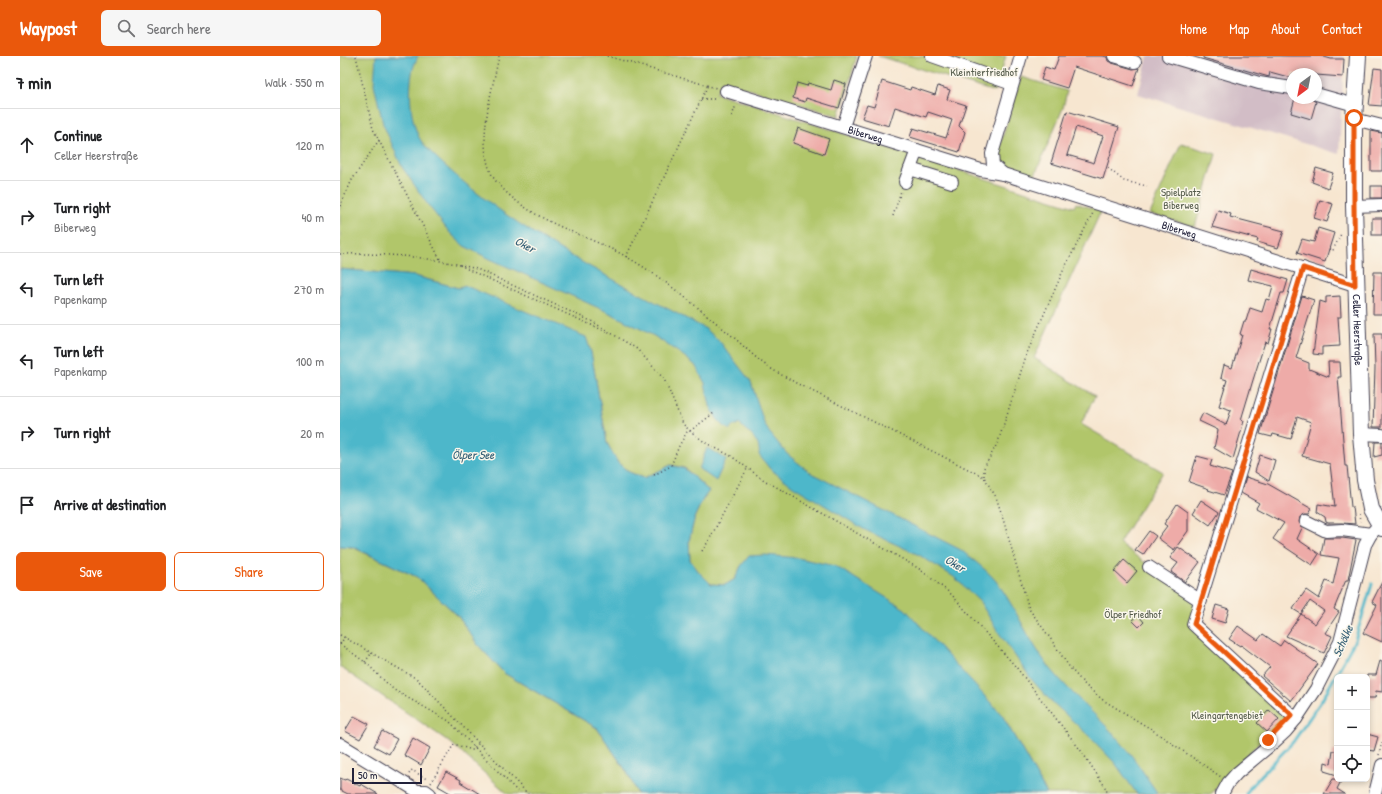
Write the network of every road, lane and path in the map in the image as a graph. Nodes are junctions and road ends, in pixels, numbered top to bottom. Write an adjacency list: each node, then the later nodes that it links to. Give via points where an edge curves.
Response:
1 (356, 56): 19 (path, via 373,129)
2 (499, 56): 36 (path, via 485,144 487,160 494,178 525,207)
3 (607, 56): 12 (path)
4 (866, 56): 18 (street, Biberweg)
5 (932, 56): 11 (street)
6 (1021, 56): 11 (street)
7 (1114, 56): 10 (street)
8 (1168, 56): 13 (street, via 1259,83)
9 (1358, 56): 16 (main road, Celler Heerstraße)
10 (1135, 62)
11 (1012, 84): 23 (street, via 992,154 994,165)
12 (708, 85): 14 (path); 36 (path)
13 (1286, 87)
14 (726, 91): 18 (street, Biberweg)
15 (1322, 97): 16 (street)
16 (1355, 112): 17 (street); 31 (main road, Celler Heerstraße)
17 (1382, 126)
18 (843, 128): 20 (street, Biberweg)
19 (379, 140): 30 (path, via 352,180); 37 (path)
20 (917, 150): 22 (street); 23 (street, Biberweg, via 981,170)
21 (1108, 168): 26 (path, via 1124,181)
22 (910, 169): 24 (street); 25 (street)
23 (1003, 174): 28 (street, Biberweg)
24 (905, 182)
25 (952, 182)
26 (1146, 186)
27 (900, 194): 32 (path)
28 (1098, 204): 39 (street, Biberweg); 48 (path, via 1063,271 1027,353 998,442 984,468)
29 (1382, 205): 31 (street)
30 (340, 206)
31 (1354, 206): 40 (main road, Celler Heerstraße)
32 (892, 216)
33 (1343, 232): 34 (path, via 1333,250)
34 (1329, 249)
35 (340, 254): 37 (path, via 381,254)
36 (626, 257): 48 (path, via 666,283 769,368 796,384)
37 (441, 261): 38 (path)
38 (458, 264): 41 (path); 41 (path, via 477,269 593,322)
39 (1303, 268): 40 (street, Biberweg); 53 (street)
40 (1355, 285): 44 (main road, Celler Heerstraße)
41 (612, 335): 43 (path, via 637,349 664,379 683,424)
42 (714, 413): 43 (path)
43 (689, 430): 46 (path); 47 (path, via 678,446 671,466)
44 (1361, 434): 45 (street); 50 (main road, Celler Heerstraße, via 1364,480)
45 (1382, 435)
46 (747, 469): 51 (path); 69 (path, via 918,568 950,593 1016,667 1082,752)
47 (654, 475)
48 (984, 477): 64 (path, via 996,497 1029,609 1070,668 1103,700 1221,777)
49 (1306, 521): 50 (street, via 1326,531)
50 (1378, 529): 59 (street, via 1366,546 1340,642 1316,689)
51 (702, 551)
52 (1149, 567): 53 (street)
53 (1201, 602): 59 (street, via 1194,624)
54 (340, 635): 55 (path)
55 (345, 637): 56 (path); 57 (path)
56 (340, 644): 58 (path)
57 (371, 653): 58 (path); 60 (path, via 417,679)
58 (365, 662): 62 (path, via 394,690 449,721)
59 (1296, 719): 64 (street, via 1273,744 1237,773)
60 (479, 743): 62 (path); 68 (path)
61 (340, 744): 65 (street)
62 (475, 748): 65 (path, via 472,750 454,744 431,782); 67 (path)
63 (1382, 765): 70 (street)
64 (1225, 789)
65 (417, 793): 66 (street, via 426,791)
66 (430, 794)
67 (520, 794)
68 (528, 794)
69 (1108, 794)
70 (1376, 794)

